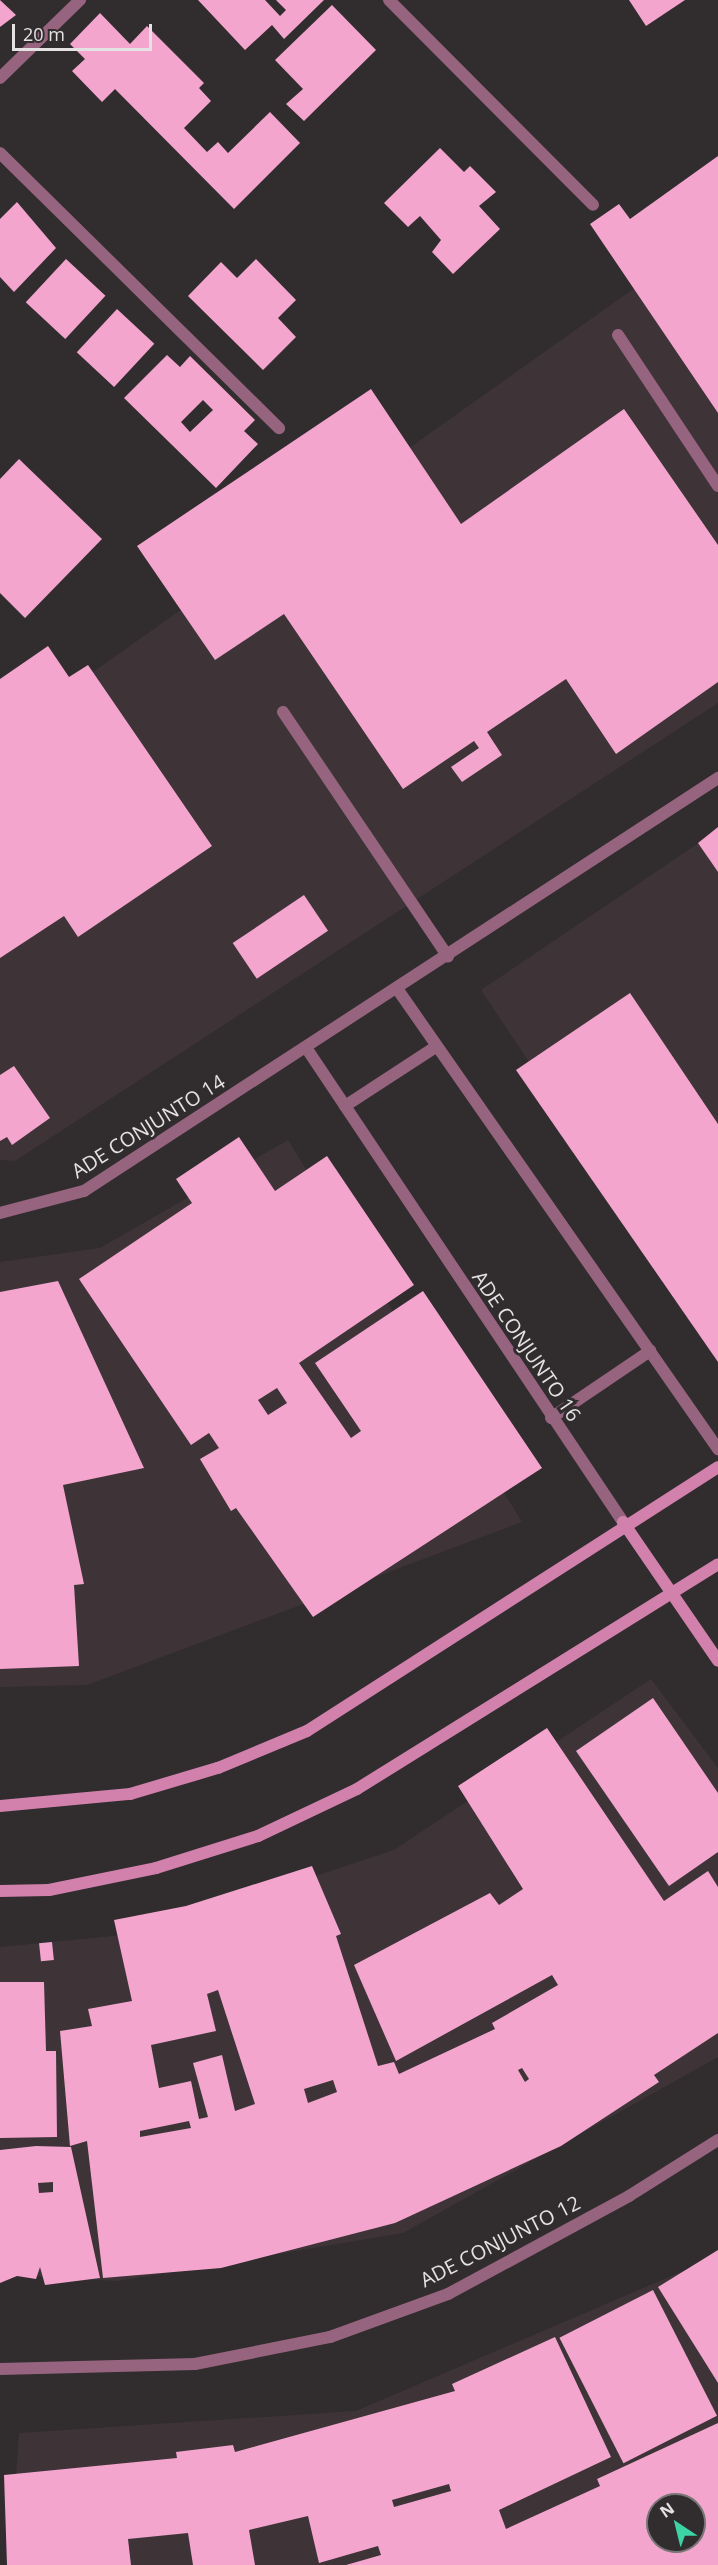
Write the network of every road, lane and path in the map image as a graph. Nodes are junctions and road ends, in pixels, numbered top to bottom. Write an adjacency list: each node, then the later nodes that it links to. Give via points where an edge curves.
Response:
1 (80, 0): 3 (street)
2 (389, 0): 5 (street)
3 (0, 78)
4 (0, 153): 7 (street)
5 (593, 205)
6 (618, 335): 8 (street)
7 (279, 428)
8 (718, 486)
9 (283, 712): 11 (street)
10 (718, 777): 11 (street, ADE CONJUNTO 14)
11 (448, 957): 12 (street, ADE CONJUNTO 14)
12 (398, 990): 13 (street); 14 (street, ADE CONJUNTO 14)
13 (434, 1048): 15 (street); 17 (street)
14 (307, 1049): 15 (street, ADE CONJUNTO 16); 16 (street, ADE CONJUNTO 14, via 84,1191)
15 (345, 1106): 18 (street, ADE CONJUNTO 16)
16 (0, 1214)
17 (650, 1351): 18 (street); 19 (street)
18 (551, 1418): 21 (street, ADE CONJUNTO 16)
19 (718, 1449)
20 (718, 1467): 21 (street)
21 (623, 1522): 23 (street, ADE CONJUNTO 16); 25 (street, via 308,1731 218,1768 130,1794)
22 (718, 1564): 23 (street)
23 (671, 1594): 24 (street, ADE CONJUNTO 16); 26 (street, via 357,1789 258,1836 156,1868 49,1890)
24 (718, 1661)
25 (0, 1806)
26 (0, 1891)
27 (718, 2140): 28 (street, ADE CONJUNTO 12, via 629,2196 448,2294 330,2337 195,2364)
28 (0, 2370)

